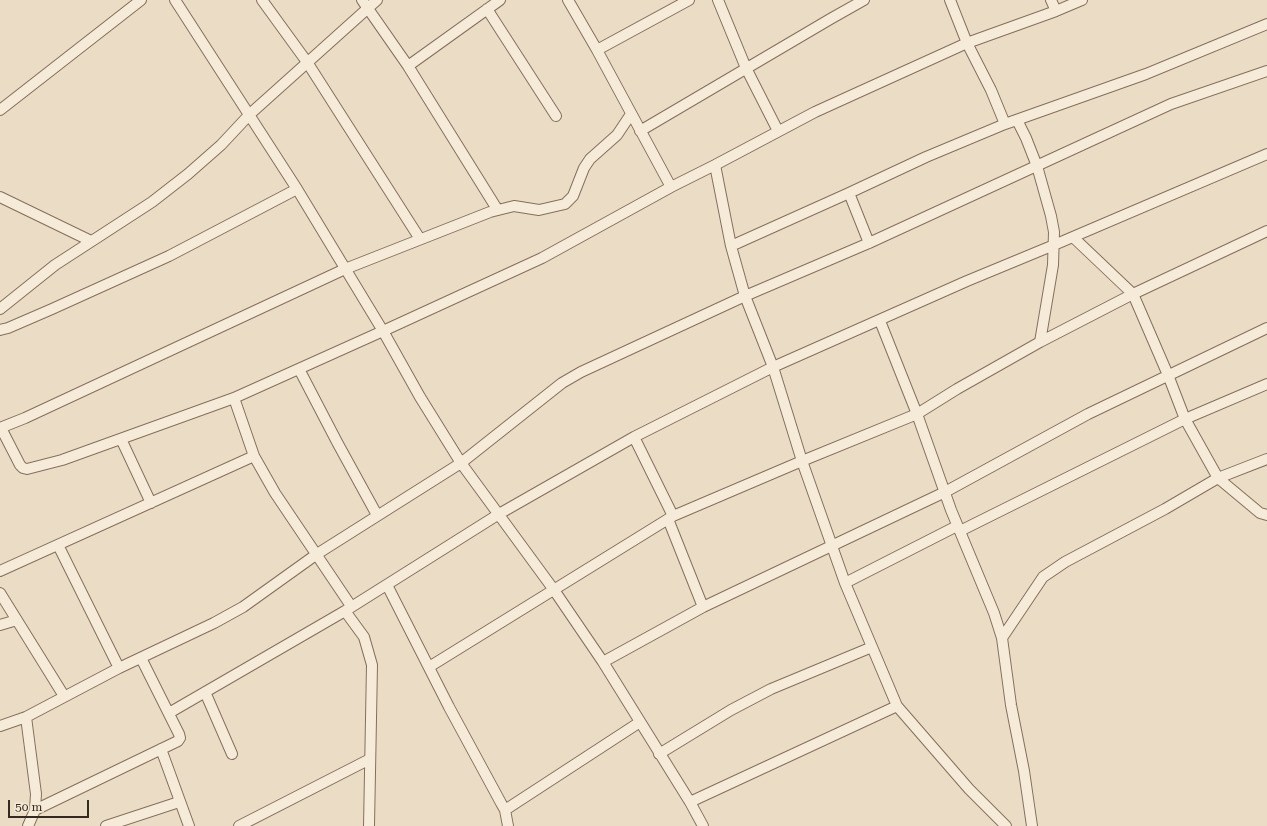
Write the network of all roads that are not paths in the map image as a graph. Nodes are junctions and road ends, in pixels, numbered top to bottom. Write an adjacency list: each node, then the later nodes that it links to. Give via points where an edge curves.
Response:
1 (141, 0): 23 (street)
2 (175, 0): 24 (street)
3 (262, 0): 19 (street)
4 (377, 0): 13 (street)
5 (500, 0): 14 (street)
6 (568, 0): 18 (street)
7 (689, 0): 18 (street)
8 (718, 0): 21 (street)
9 (864, 0): 21 (street)
10 (950, 0): 17 (street)
11 (1051, 0): 15 (street)
12 (1082, 0): 15 (street)
13 (365, 4): 19 (street); 20 (street)
14 (487, 10): 20 (street); 26 (street)
15 (1056, 11): 17 (street)
16 (1267, 24): 27 (street, via 1146,74)
17 (967, 43): 28 (street); 30 (street)
18 (597, 50): 25 (street)
19 (307, 62): 24 (street); 41 (street)
20 (408, 66): 38 (street)
21 (746, 68): 29 (street); 30 (street)
22 (1267, 71): 33 (street, via 1172,104)
23 (0, 110)
24 (250, 114): 35 (street); 42 (street, via 221,145 188,174 152,202)
25 (631, 114): 29 (street); 38 (street, via 617,135 590,159 573,196 565,204 539,210 514,206)
26 (556, 116)
27 (1017, 120): 28 (street); 33 (street)
28 (1005, 124): 36 (street)
29 (640, 130): 34 (street)
30 (778, 131): 32 (street)
31 (1267, 154): 40 (street)
32 (715, 165): 34 (street); 45 (street)
33 (1037, 166): 43 (street); 44 (street, via 1051,216)
34 (671, 186): 53 (street, via 542,258)
35 (297, 189): 46 (street); 52 (street, via 169,256)
36 (848, 193): 43 (street); 45 (street)
37 (0, 197): 42 (street)
38 (497, 209): 41 (street)
39 (1267, 231): 47 (street)
40 (1073, 237): 44 (street); 47 (street)
41 (420, 239): 46 (street)
42 (91, 241): 49 (street)
43 (869, 243): 48 (street)
44 (1054, 245): 50 (street); 54 (street)
45 (731, 246): 48 (street)
46 (345, 269): 53 (street); 62 (street)
47 (1133, 294): 54 (street); 57 (street)
48 (745, 296): 55 (street); 68 (street, via 562,383)
49 (0, 309)
50 (880, 320): 55 (street); 60 (street)
51 (1267, 328): 57 (street)
52 (0, 330)
53 (383, 331): 56 (street); 68 (street)
54 (1040, 342): 60 (street)
55 (773, 367): 63 (street); 67 (street)
56 (299, 369): 59 (street); 73 (street)
57 (1168, 374): 61 (street); 70 (street, via 1088,414)
58 (1267, 384): 61 (street)
59 (234, 398): 64 (street); 65 (street)
60 (917, 414): 67 (street); 70 (street)
61 (1185, 419): 69 (street); 76 (street)
62 (0, 428): 64 (street, via 20,465 27,469 62,460)
63 (634, 437): 72 (street); 75 (street)
64 (121, 439): 71 (street)
65 (254, 456): 71 (street); 79 (street, via 275,493)
66 (1267, 459): 69 (street)
67 (802, 461): 75 (street); 78 (street)
68 (461, 463): 72 (street); 73 (street)
69 (1218, 478): 74 (street); 89 (street, via 1064,562 1043,577)
70 (945, 492): 76 (street); 78 (street)
71 (150, 503): 77 (street)
72 (499, 514): 82 (street); 83 (street)
73 (377, 515): 79 (street)
74 (1267, 515)
75 (671, 518): 83 (street); 85 (street)
76 (958, 529): 81 (street); 89 (street)
77 (58, 545): 80 (street); 94 (street)
78 (832, 546): 81 (street); 85 (street)
79 (317, 554): 86 (street); 91 (street, via 243,607 214,624)
80 (1, 567)
81 (845, 583): 90 (street)
82 (387, 585): 86 (street); 93 (street)
83 (554, 590): 92 (street); 93 (street)
84 (0, 593): 87 (street)
85 (703, 607): 92 (street)
86 (348, 608): 95 (street); 105 (street, via 364,637 372,665)
87 (17, 620): 88 (street); 96 (street)
88 (0, 625)
89 (1002, 638): 118 (street)
90 (872, 647): 97 (street); 104 (street, via 771,689)
91 (141, 658): 94 (street); 98 (street)
92 (603, 662): 100 (street)
93 (429, 667): 109 (street)
94 (119, 668): 96 (street)
95 (205, 692): 98 (street); 103 (street)
96 (64, 696): 99 (street)
97 (897, 706): 107 (street); 117 (street, via 969,789)
98 (169, 713): 102 (street, via 180,738)
99 (26, 717): 101 (street); 108 (street, via 36,794)
100 (640, 722): 104 (street); 109 (street)
101 (0, 726)
102 (161, 749): 106 (street); 108 (street)
103 (232, 754)
104 (659, 754): 107 (street)
105 (370, 758): 113 (street); 114 (street)
106 (180, 802): 111 (street); 112 (street)
107 (690, 802): 116 (street)
108 (35, 810): 110 (street)
109 (505, 810): 115 (street)
110 (28, 826)
111 (106, 826)
112 (189, 826)
113 (239, 826)
114 (369, 826)
115 (508, 826)
116 (703, 826)
117 (1006, 826)
118 (1032, 826)

